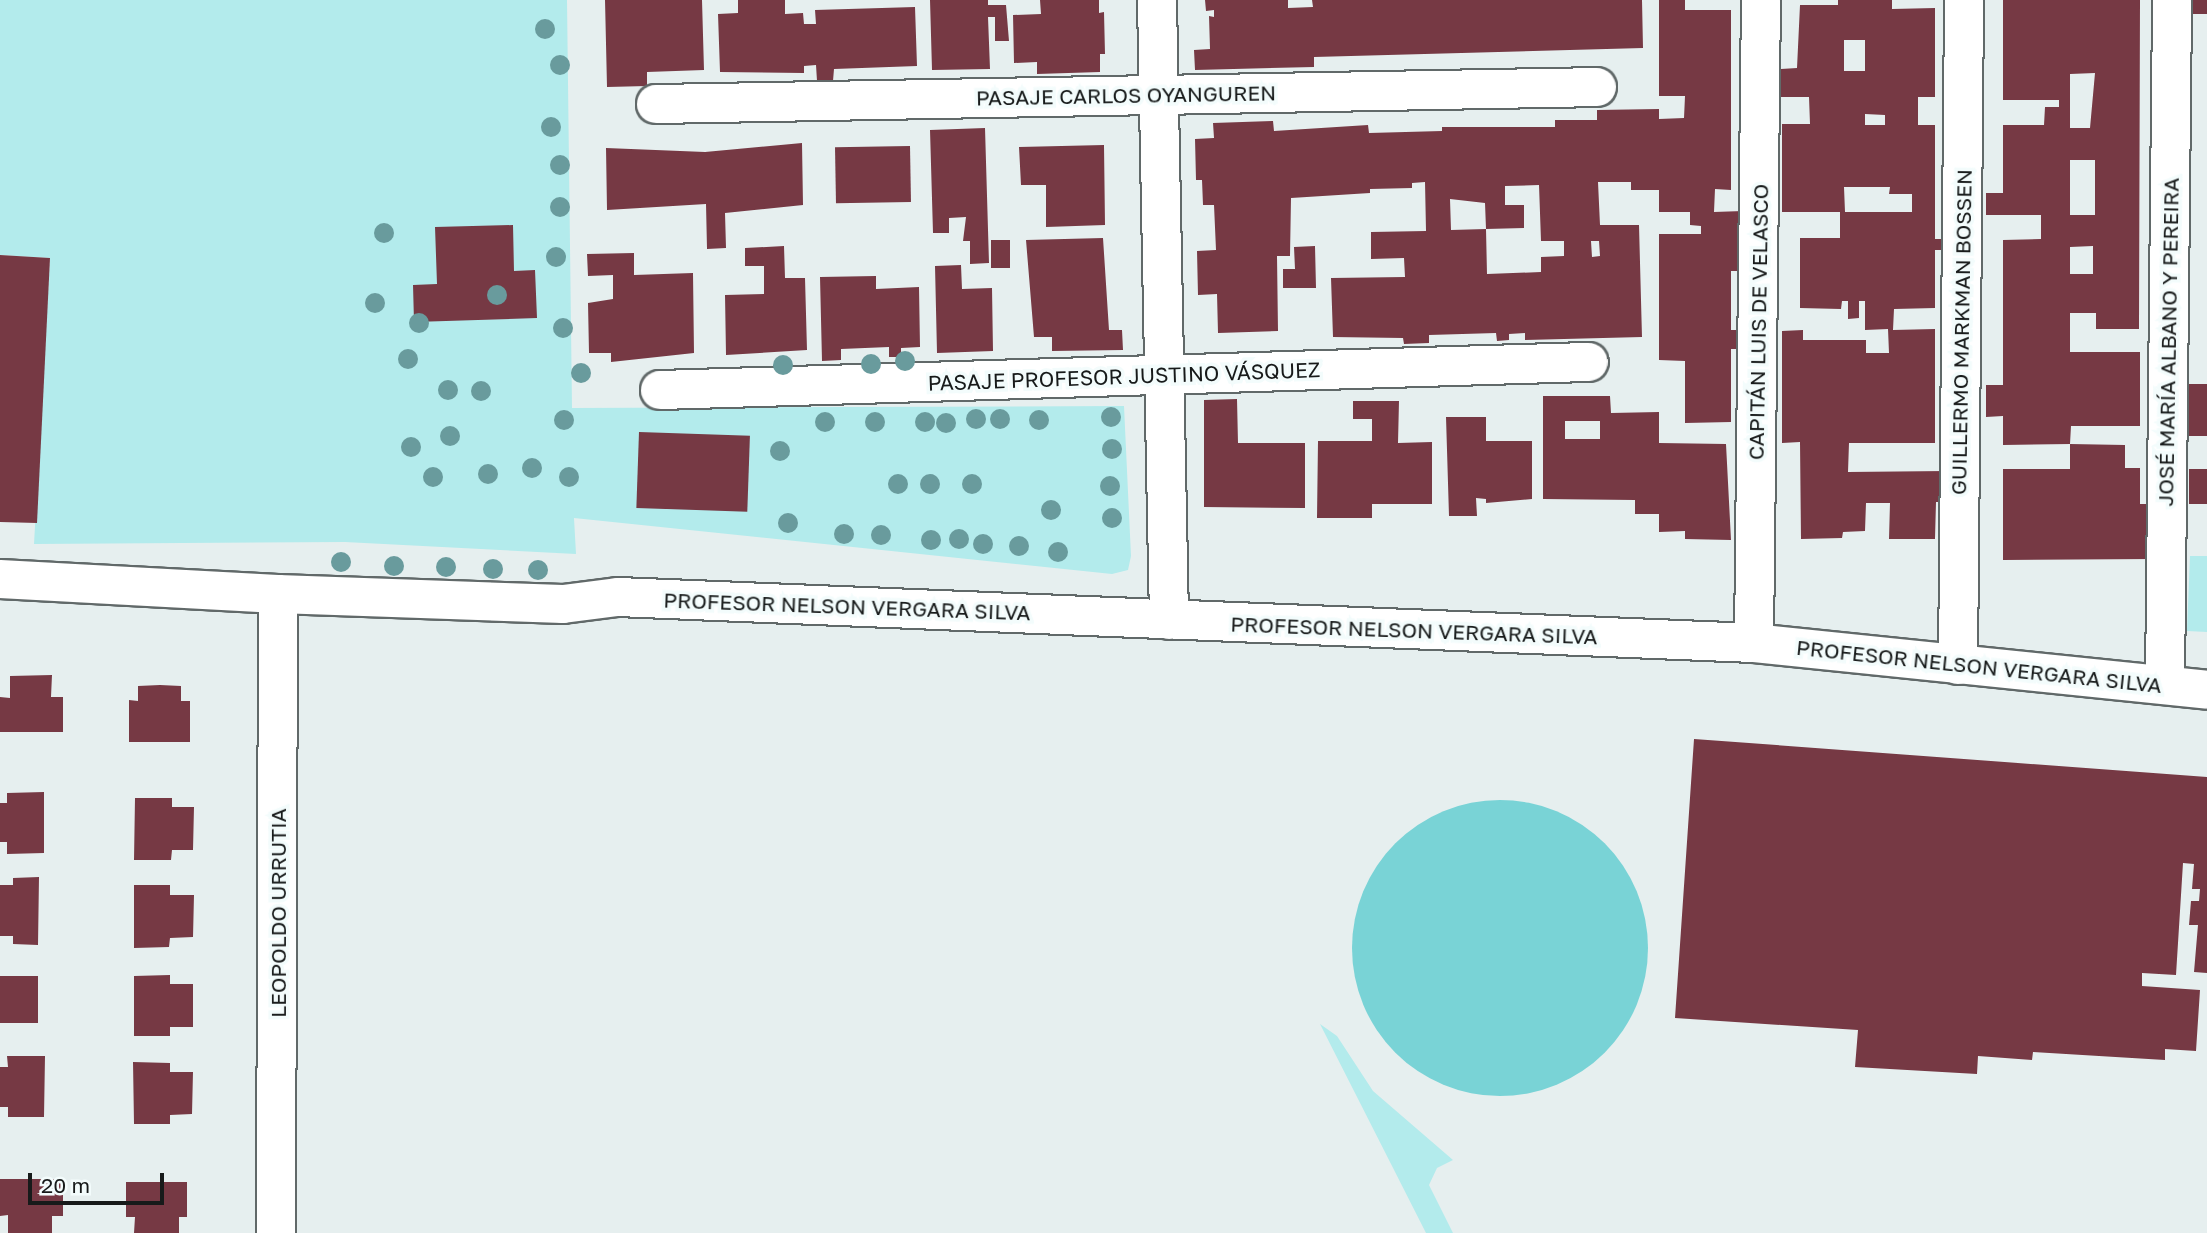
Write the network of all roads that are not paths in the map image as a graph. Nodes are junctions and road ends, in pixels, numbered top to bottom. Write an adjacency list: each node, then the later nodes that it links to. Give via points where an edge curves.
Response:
1 (1157, 0): 6 (street)
2 (1761, 0): 14 (street, CAPITÁN LUIS DE VELASCO)
3 (1964, 0): 15 (street, GUILLERMO MARKMAN BOSSEN)
4 (2172, 0): 16 (street, JOSÉ MARÍA ALBANO Y PEREIRA)
5 (1597, 87): 6 (street, PASAJE CARLOS OYANGUREN)
6 (1159, 95): 7 (street, PASAJE CARLOS OYANGUREN); 9 (street)
7 (656, 104)
8 (1589, 362): 9 (street, PASAJE PROFESOR JUSTINO VÁSQUEZ)
9 (1167, 375): 10 (street, PASAJE PROFESOR JUSTINO VÁSQUEZ); 13 (street)
10 (660, 390)
11 (0, 579): 12 (street, PROFESOR NELSON VERGARA SILVA)
12 (278, 594): 13 (street, PROFESOR NELSON VERGARA SILVA, via 563,604 618,597); 18 (street, LEOPOLDO URRUTIA)
13 (1169, 620): 14 (street, PROFESOR NELSON VERGARA SILVA)
14 (1754, 643): 15 (street, PROFESOR NELSON VERGARA SILVA)
15 (1958, 665): 16 (street, PROFESOR NELSON VERGARA SILVA)
16 (2165, 684): 17 (street, PROFESOR NELSON VERGARA SILVA)
17 (2207, 690)
18 (276, 1233)

